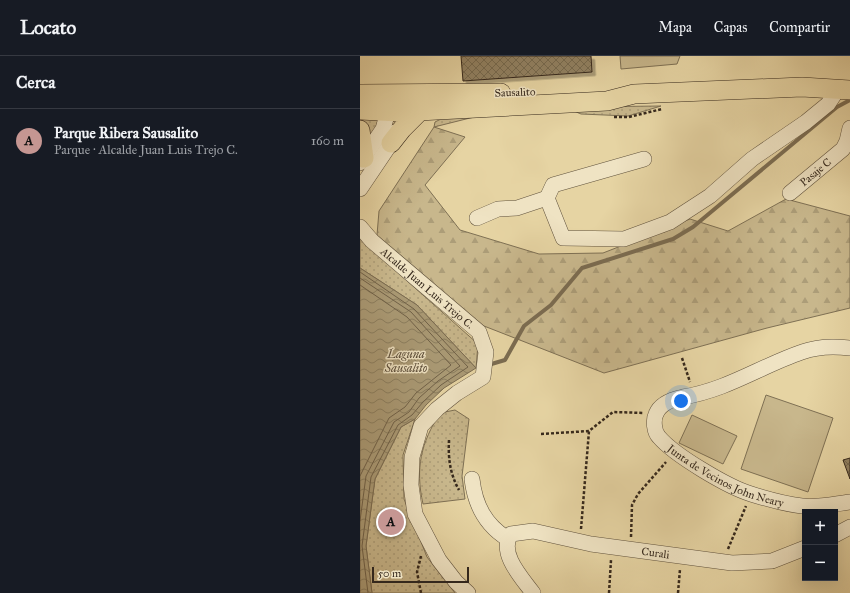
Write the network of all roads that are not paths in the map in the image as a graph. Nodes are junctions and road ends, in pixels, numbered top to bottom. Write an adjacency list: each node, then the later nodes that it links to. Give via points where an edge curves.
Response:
1 (845, 89): 3 (main road, Sausalito, via 802,87); 14 (street, via 806,122 752,159 710,196 670,222 624,239 563,238)
2 (360, 94): 4 (main road)
3 (634, 94): 4 (main road, Sausalito, via 606,90); 6 (main road, Sausalito, via 607,101)
4 (395, 106): 5 (main road); 6 (main road, Sausalito); 9 (street); 11 (street)
5 (360, 110)
6 (421, 110): 9 (main road)
7 (850, 128): 13 (street, Pasaje C, via 843,149)
8 (360, 130): 11 (main road)
9 (391, 143): 12 (street)
10 (644, 159): 14 (street, via 553,185)
11 (362, 161)
12 (360, 189)
13 (790, 193)
14 (547, 198): 15 (street, via 517,208 498,209)
15 (477, 218)
16 (360, 227): 24 (street, Alcalde Juan Luis Trejo C., via 372,241 479,332 486,352 485,367 480,379 436,409 421,426 412,457 411,485 415,514 443,565)
17 (850, 348): 19 (street, Junta de Vecinos John Neary, via 822,347 802,352 738,381 695,396 671,400 656,414 656,433 674,452 724,482 751,494 803,506)
18 (472, 479): 22 (street, via 474,494 482,515 498,533)
19 (850, 502)
20 (850, 527): 21 (street)
21 (838, 533)
22 (508, 539): 23 (street, Curali, via 511,534 533,531 591,544 732,562 772,561); 25 (street, via 507,551)
23 (802, 549)
24 (468, 593)
25 (533, 593)

